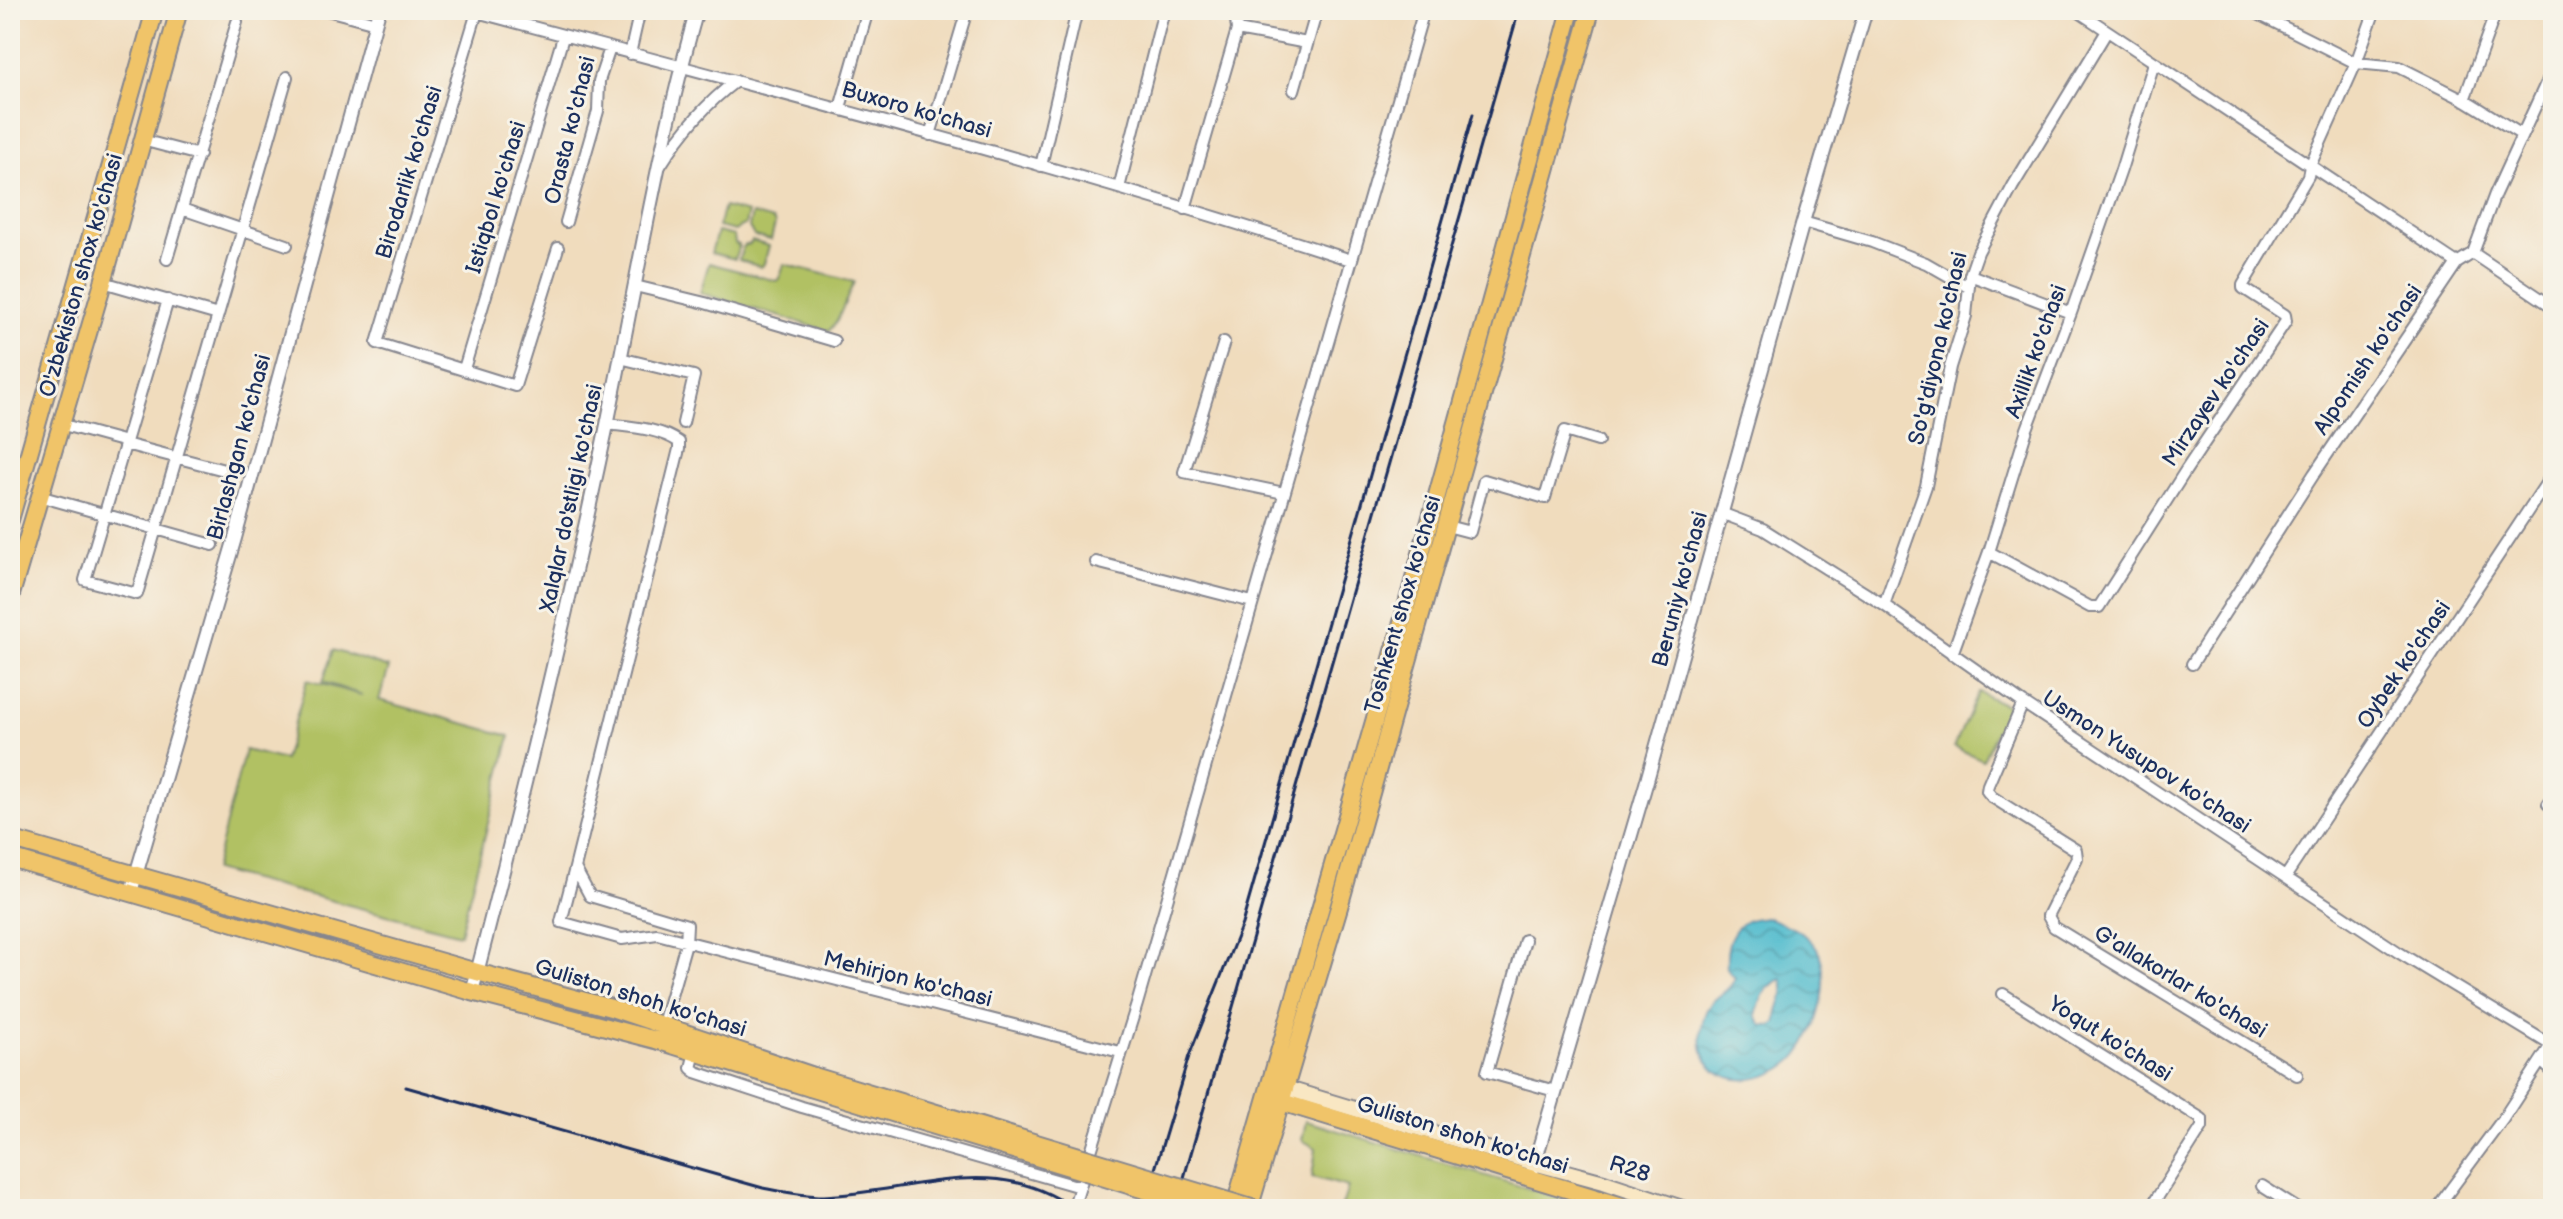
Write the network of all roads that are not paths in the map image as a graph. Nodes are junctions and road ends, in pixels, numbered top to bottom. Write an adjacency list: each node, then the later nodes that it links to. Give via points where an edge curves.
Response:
1 (155, 10): 80 (main road, O'zbekiston shox ko'chasi)
2 (179, 10): 40 (main road, O'zbekiston shox ko'chasi)
3 (327, 10): 21 (street)
4 (640, 10): 28 (street)
5 (697, 10): 31 (street, Xalqlar do'stligi ko'chasi)
6 (868, 10): 37 (street)
7 (967, 10): 38 (street)
8 (1077, 10): 42 (street)
9 (1164, 10): 45 (street)
10 (1235, 10): 23 (street)
11 (1317, 10): 26 (street)
12 (1424, 10): 55 (street)
13 (1571, 10): 93 (main road, Toshkent shox ko'chasi)
14 (1591, 10): 81 (main road, Toshkent shox ko'chasi)
15 (1866, 10): 49 (street, Beruniy ko'chasi)
16 (2076, 10): 24 (street)
17 (2250, 10): 30 (street)
18 (2375, 10): 30 (street, Mirzayev ko'chasi)
19 (473, 11): 25 (street, Buxoro ko'chasi); 67 (street, Birodarlik ko'chasi, via 377,343)
20 (2495, 14): 36 (street)
21 (378, 17): 97 (street, Birlashgan ko'chasi)
22 (237, 22): 41 (street)
23 (1237, 30): 26 (street); 47 (street)
24 (2107, 31): 29 (street); 57 (street, So'g'diyona ko'chasi, via 2013,186 1978,252)
25 (563, 37): 27 (street, Buxoro ko'chasi); 67 (street, Istiqbol ko'chasi)
26 (1307, 43): 35 (street)
27 (610, 48): 28 (street, Buxoro ko'chasi); 48 (street, Orasta ko'chasi)
28 (630, 54): 31 (street, Buxoro ko'chasi)
29 (2154, 63): 43 (street); 62 (street, Axillik ko'chasi)
30 (2356, 63): 36 (street, via 2399,67); 43 (street, Mirzayev ko'chasi)
31 (681, 67): 34 (street, Buxoro ko'chasi); 44 (street, Xalqlar do'stligi ko'chasi)
32 (2553, 68): 39 (street)
33 (287, 77): 50 (street)
34 (736, 81): 37 (street, Buxoro ko'chasi); 44 (street, via 677,139)
35 (1294, 90)
36 (2464, 100): 39 (street)
37 (840, 108): 38 (street, Buxoro ko'chasi)
38 (930, 135): 42 (street, Buxoro ko'chasi)
39 (2522, 135): 53 (street)
40 (142, 140): 41 (street); 58 (main road, O'zbekiston shox ko'chasi)
41 (199, 155): 46 (street)
42 (1041, 166): 45 (street, Buxoro ko'chasi)
43 (2310, 166): 56 (street); 84 (street, Mirzayev ko'chasi, via 2243,286 2285,315 2286,321 2099,607 2090,607)
44 (657, 171): 59 (street, Xalqlar do'stligi ko'chasi)
45 (1119, 188): 47 (street, Buxoro ko'chasi)
46 (182, 209): 50 (street); 54 (street)
47 (1185, 209): 55 (street, Buxoro ko'chasi)
48 (566, 222)
49 (1803, 222): 57 (street, via 1872,242); 78 (street, Beruniy ko'chasi)
50 (243, 230): 51 (street); 63 (street)
51 (287, 245)
52 (558, 248): 67 (street, via 515,386)
53 (2473, 253): 56 (street, Alpomish ko'chasi); 61 (street)
54 (167, 259)
55 (1351, 260): 76 (street)
56 (2457, 263): 90 (street, Alpomish ko'chasi)
57 (1969, 281): 62 (street); 88 (street, So'g'diyona ko'chasi, via 1966,316 1926,486)
58 (103, 282): 60 (street); 69 (main road, O'zbekiston shox ko'chasi)
59 (635, 286): 64 (street); 66 (street, Xalqlar do'stligi ko'chasi)
60 (168, 300): 63 (street); 72 (street)
61 (2553, 307)
62 (2071, 313): 84 (street, Axillik ko'chasi)
63 (218, 315): 73 (street)
64 (834, 341)
65 (1224, 342): 76 (street, via 1184,472)
66 (620, 358): 68 (street, via 694,376); 70 (street, Xalqlar do'stligi ko'chasi)
67 (464, 369)
68 (683, 423)
69 (60, 424): 72 (street); 77 (main road, O'zbekiston shox ko'chasi)
70 (607, 424): 96 (street, via 671,436 679,449); 102 (street, Xalqlar do'stligi ko'chasi, via 544,711)
71 (1598, 441): 81 (street, via 1565,431 1545,498 1484,480 1470,532)
72 (126, 443): 73 (street); 79 (street)
73 (176, 457): 74 (street); 82 (street)
74 (232, 472)
75 (2553, 473): 98 (street, Oybek ko'chasi)
76 (1284, 493): 87 (street)
77 (39, 496): 79 (street); 86 (main road, O'zbekiston shox ko'chasi)
78 (1721, 513): 88 (street, Usmon Yusupov ko'chasi, via 1763,529); 113 (street, Beruniy ko'chasi)
79 (104, 514): 82 (street); 82 (street, via 85,580 98,584 137,594)
80 (10, 520)
81 (1447, 526): 95 (main road, Toshkent shox ko'chasi)
82 (156, 529): 83 (street)
83 (213, 545)
84 (1989, 552): 89 (street, Axillik ko'chasi)
85 (1096, 562): 87 (street)
86 (10, 598)
87 (1252, 602): 107 (street)
88 (1884, 605): 89 (street, Usmon Yusupov ko'chasi)
89 (1952, 654): 91 (street, Usmon Yusupov ko'chasi)
90 (2192, 664)
91 (2023, 703): 98 (street, Usmon Yusupov ko'chasi); 111 (street, G'allakorlar ko'chasi, via 1987,791 2078,854 2048,916 2054,927)
92 (10, 839): 97 (main road, Guliston shoh ko'chasi)
93 (1335, 854): 95 (main road); 121 (main road, Toshkent shox ko'chasi)
94 (10, 858): 99 (main road, Guliston shoh ko'chasi)
95 (1352, 858): 114 (main road, Toshkent shox ko'chasi)
96 (575, 868): 101 (street, via 590,896 687,925); 101 (street, Mehirjon ko'chasi, via 561,922 622,939 657,934)
97 (136, 874): 99 (street, Birlashgan ko'chasi); 102 (main road, Guliston shoh ko'chasi)
98 (2286, 876): 106 (street, Usmon Yusupov ko'chasi, via 2398,952)
99 (131, 892): 103 (main road, Guliston shoh ko'chasi)
100 (1525, 940): 113 (street, via 1487,1072)
101 (686, 943): 105 (street); 107 (street, Mehirjon ko'chasi)
102 (477, 972): 103 (street, Xalqlar do'stligi ko'chasi); 105 (main road, Guliston shoh ko'chasi)
103 (472, 992): 108 (main road, Guliston shoh ko'chasi)
104 (2003, 994): 125 (street, Yoqut ko'chasi, via 2199,1115 2204,1124)
105 (663, 1024): 112 (main road, Guliston shoh ko'chasi)
106 (2552, 1043): 109 (street)
107 (1120, 1052): 117 (street)
108 (702, 1054): 112 (main road, Guliston shoh ko'chasi); 117 (street, via 691,1062 696,1072)
109 (2541, 1061): 110 (street); 127 (street)
110 (2553, 1072)
111 (2297, 1075)
112 (812, 1082): 120 (main road, Guliston shoh ko'chasi, bridge); 122 (main road, Guliston shoh ko'chasi, bridge)
113 (1555, 1091): 115 (street, Beruniy ko'chasi)
114 (1283, 1095): 115 (main road, Guliston shoh ko'chasi); 122 (main road, Toshkent shox ko'chasi)
115 (1532, 1171): 123 (main road, Guliston shoh ko'chasi); 124 (main road, R28, via 1604,1182)
116 (2262, 1186): 126 (street)
117 (1080, 1187): 119 (street)
118 (2553, 1201): 128 (street)
119 (1073, 1209)
120 (1207, 1209)
121 (1234, 1209)
122 (1252, 1209)
123 (1632, 1209)
124 (1685, 1209)
125 (2150, 1209)
126 (2298, 1209)
127 (2436, 1209)
128 (2548, 1209)

